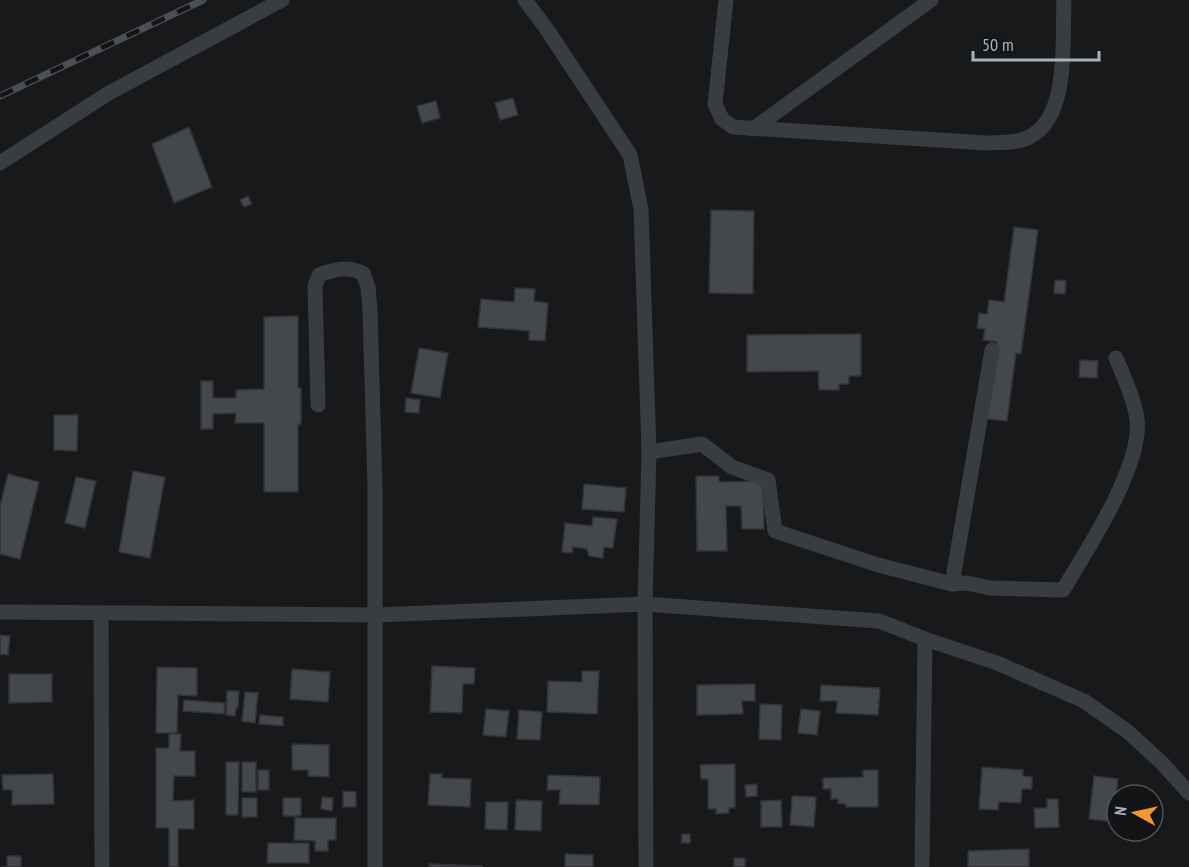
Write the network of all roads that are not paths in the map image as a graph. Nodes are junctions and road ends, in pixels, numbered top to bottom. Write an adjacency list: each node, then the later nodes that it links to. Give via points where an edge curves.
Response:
1 (282, 0): 7 (street, via 109,93)
2 (525, 0): 11 (street, via 630,155 641,209)
3 (726, 0): 6 (street, via 715,104 733,127)
4 (931, 0): 6 (street)
5 (1064, 0): 6 (street, via 1060,85 1055,106 1047,123 1031,136 1012,142 985,143)
6 (753, 129)
7 (0, 163)
8 (992, 351): 12 (street)
9 (1116, 358): 12 (street, via 1137,420 1134,453 1104,519 1063,590)
10 (318, 405): 16 (street, via 315,286 319,275 352,268 363,273 370,310)
11 (649, 452): 12 (street, via 702,444 732,467 768,480 775,531 878,565); 13 (street)
12 (952, 584)
13 (645, 604): 16 (street); 17 (street, via 879,621); 21 (street)
14 (0, 612): 15 (street)
15 (101, 613): 16 (street); 19 (street)
16 (376, 615): 20 (street)
17 (926, 639): 18 (street, via 997,663 1084,701 1127,731); 22 (street)
18 (1189, 793)
19 (102, 867)
20 (375, 867)
21 (646, 867)
22 (922, 867)

